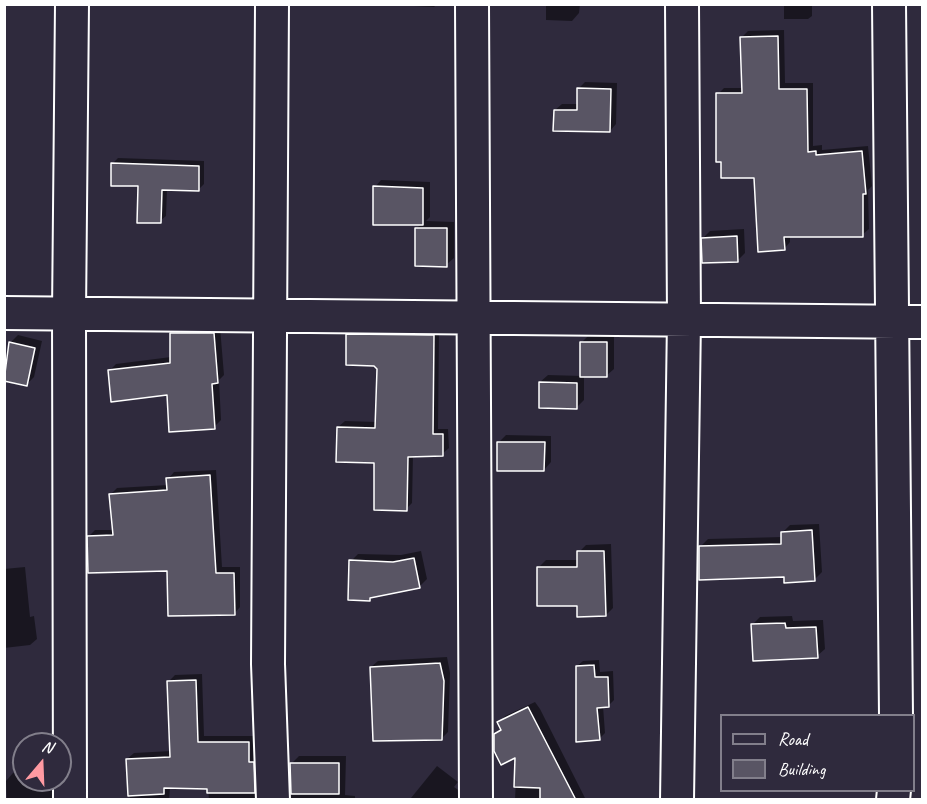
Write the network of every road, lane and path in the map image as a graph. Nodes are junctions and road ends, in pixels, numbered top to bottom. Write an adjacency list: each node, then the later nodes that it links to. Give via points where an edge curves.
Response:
1 (72, 4): 7 (street)
2 (272, 4): 8 (street)
3 (472, 4): 9 (street)
4 (682, 4): 10 (street)
5 (889, 4): 11 (street)
6 (4, 313): 7 (street)
7 (69, 313): 8 (street); 13 (street)
8 (271, 315): 9 (street); 14 (street, via 268,664)
9 (473, 318): 10 (street); 15 (street)
10 (684, 319): 11 (street); 16 (street)
11 (907, 322): 12 (street)
12 (896, 714)
13 (70, 800)
14 (273, 800)
15 (476, 800)
16 (677, 800)

